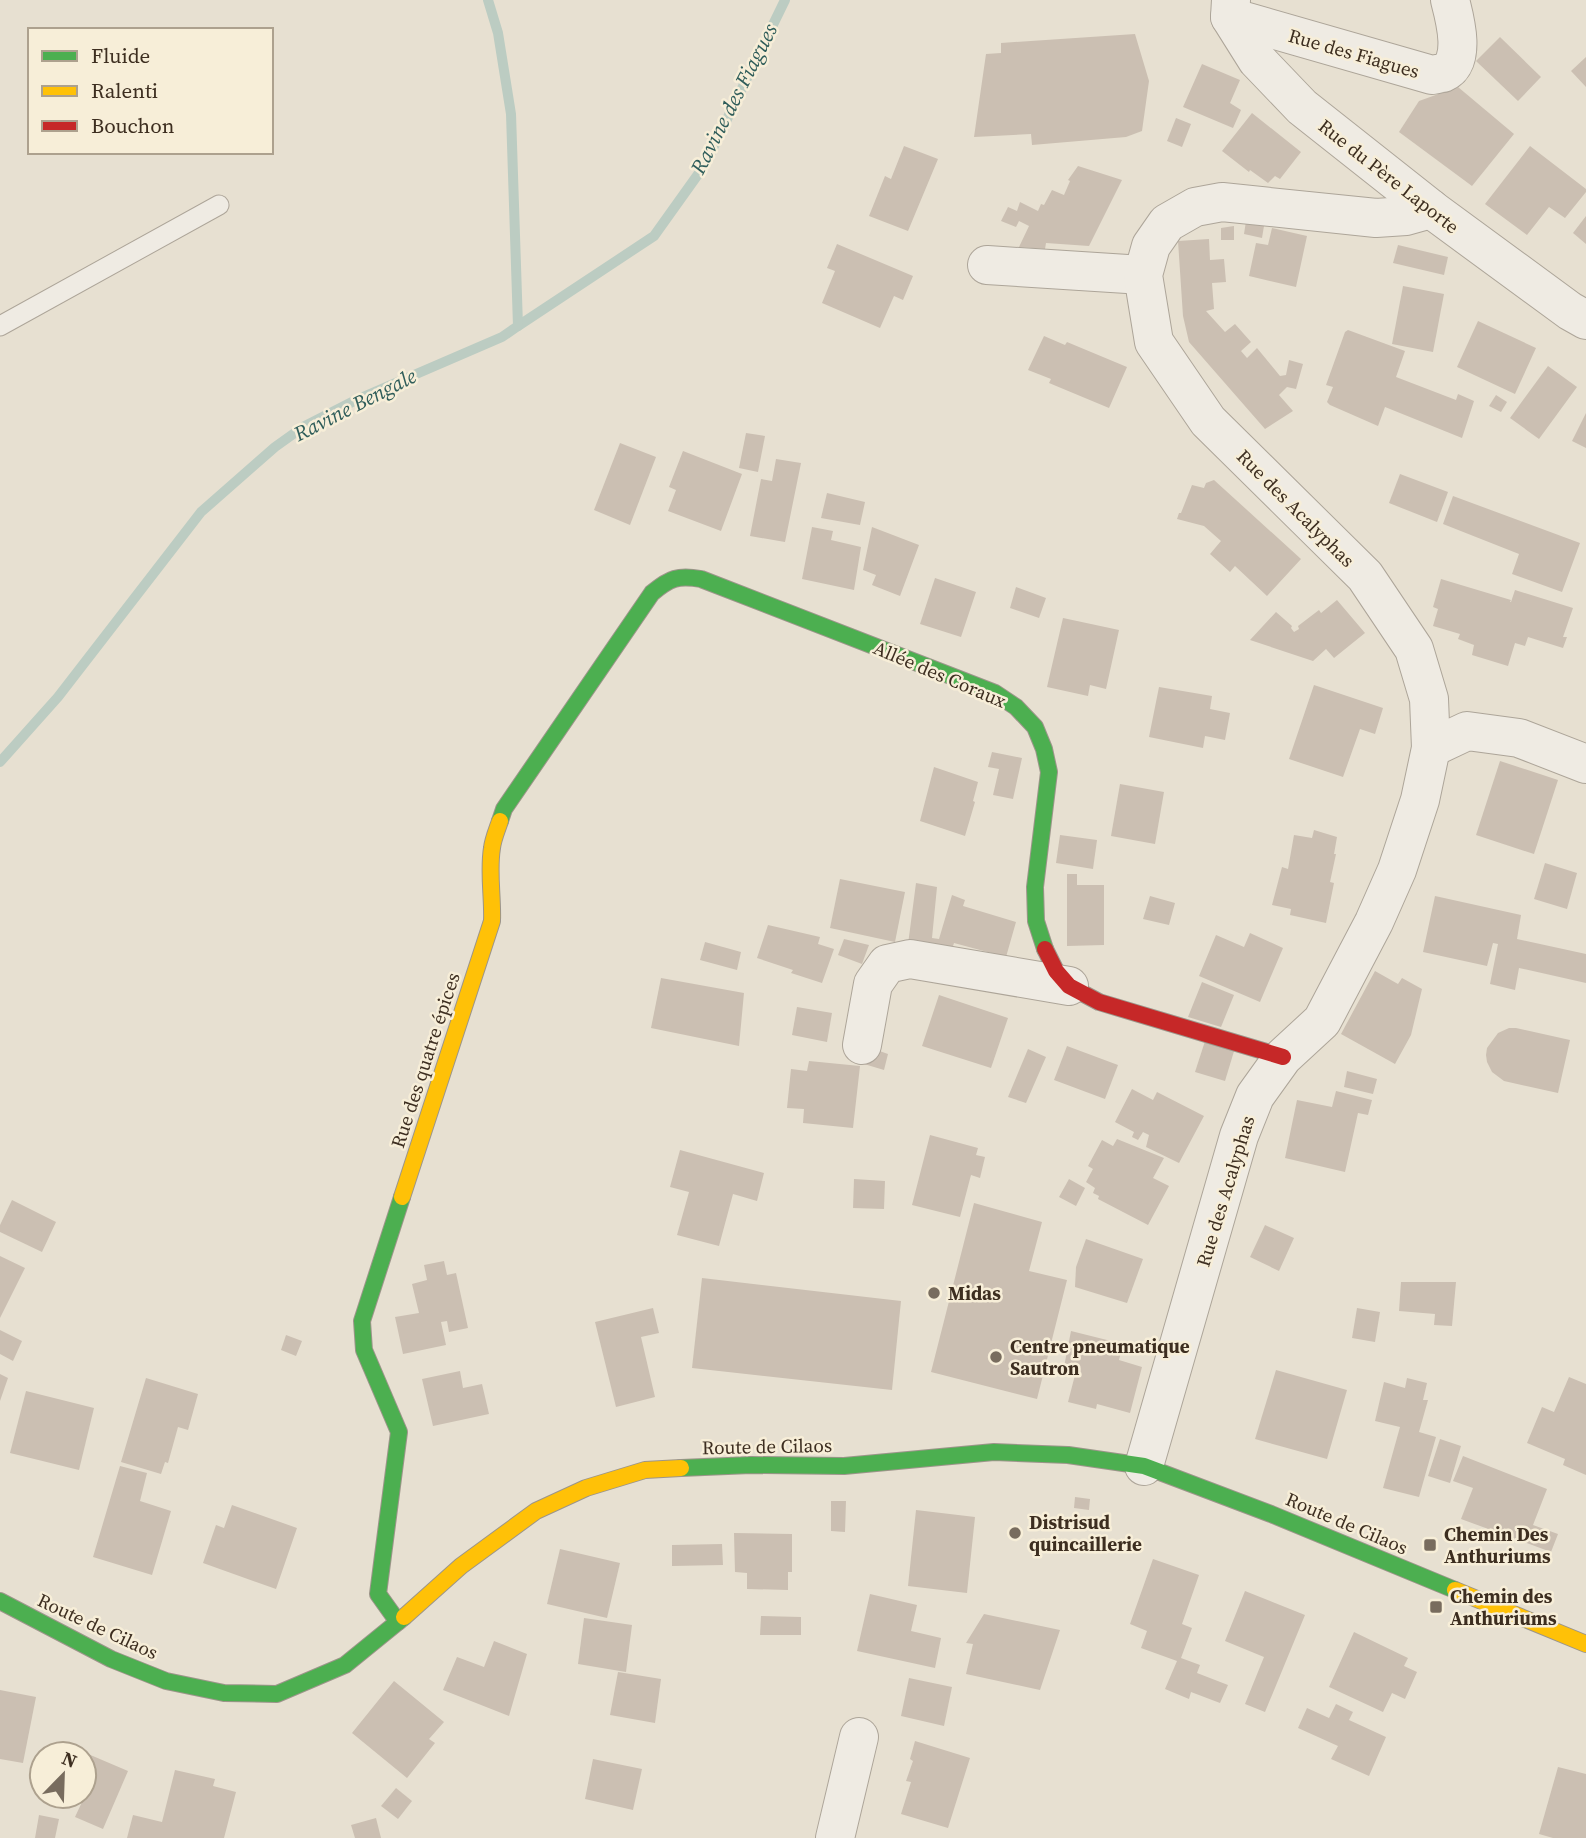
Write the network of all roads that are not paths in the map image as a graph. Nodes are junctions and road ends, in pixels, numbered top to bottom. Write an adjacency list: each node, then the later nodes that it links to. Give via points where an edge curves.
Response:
1 (1450, 0): 2 (street, Rue des Fiagues, via 1457,29 1455,60 1450,69 1432,75)
2 (1230, 8): 4 (street, Rue du Père Laporte, via 1257,60 1302,107)
3 (219, 205): 8 (lane)
4 (1431, 209): 6 (street, Rue des Acalyphas, via 1376,218 1222,202 1195,207 1167,223 1151,246); 7 (street, Rue du Père Laporte)
5 (986, 265): 6 (street)
6 (1143, 275): 10 (street, Rue des Acalyphas, via 1154,342 1208,421 1365,576 1414,649 1429,699)
7 (1586, 320)
8 (0, 326)
9 (701, 579): 12 (street, Allée des Coraux, via 995,692 1035,727 1049,772 1035,887 1036,920 1046,953); 17 (street, Rue des quatre épices, via 670,578 652,593 504,809 492,845 492,921 362,1321 364,1350 399,1432 378,1594)
10 (1431, 748): 11 (street, via 1467,731 1519,738); 14 (street, Rue des Acalyphas, via 1420,800 1374,922 1322,1020)
11 (1586, 764)
12 (1069, 986): 13 (street, Allée des Coraux, via 910,959 887,964 873,984); 14 (street, Allée des Coraux, via 1099,1002)
13 (862, 1045)
14 (1283, 1057): 15 (street, Rue des Acalyphas, via 1255,1096 1239,1136)
15 (1144, 1466): 17 (street, Route de Cilaos, via 1068,1454 994,1452 844,1465 645,1470 586,1488 536,1511 461,1566); 18 (street, Route de Cilaos)
16 (0, 1601): 17 (street, Route de Cilaos, via 111,1659 166,1681 224,1693 277,1694 314,1680 345,1665)
17 (398, 1622)
18 (1586, 1644)
19 (859, 1737): 20 (street)
20 (835, 1838)

